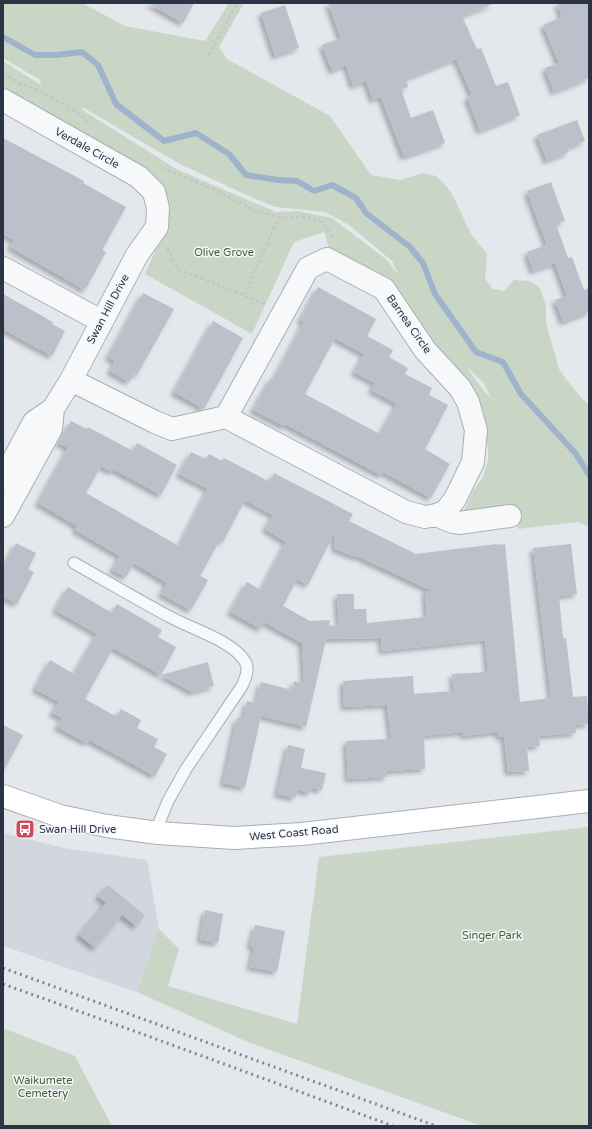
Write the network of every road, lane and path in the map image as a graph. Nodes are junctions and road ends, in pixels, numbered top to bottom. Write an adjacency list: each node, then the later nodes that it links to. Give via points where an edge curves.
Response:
1 (237, 3): 2 (path)
2 (209, 55)
3 (3, 73): 5 (path, via 77,112)
4 (3, 100): 7 (street, Verdale Circle, via 139,177 154,192)
5 (91, 124)
6 (161, 168): 8 (path, via 213,189 256,211)
7 (158, 208): 14 (street, Swan Hill Drive, via 156,227 137,254)
8 (279, 217): 9 (path, via 308,217 318,220); 12 (path)
9 (336, 242)
10 (164, 243): 12 (path, via 178,268)
11 (3, 268): 14 (street)
12 (244, 295): 13 (path)
13 (271, 306)
14 (101, 321): 15 (street, Swan Hill Drive)
15 (71, 380): 16 (street, Swan Hill Drive); 17 (street, via 172,430)
16 (53, 409): 18 (street, Swan Hill Drive, via 34,422); 19 (street, Swan Hill Drive, via 51,429)
17 (226, 417): 20 (street, via 406,512 424,517); 20 (street, Barnea Circle, via 308,268 326,259 384,289 426,350 460,388 468,402 476,430 474,462 455,499 444,512)
18 (3, 479)
19 (3, 515)
20 (436, 515): 21 (street, via 459,523)
21 (510, 516)
22 (74, 563): 25 (lane, via 171,618 227,645 238,652 248,668 242,686 186,769 168,801)
23 (3, 796): 25 (main road, West Coast Road, via 60,816)
24 (589, 801): 25 (main road, West Coast Road, via 302,834 234,838)
25 (155, 833)

